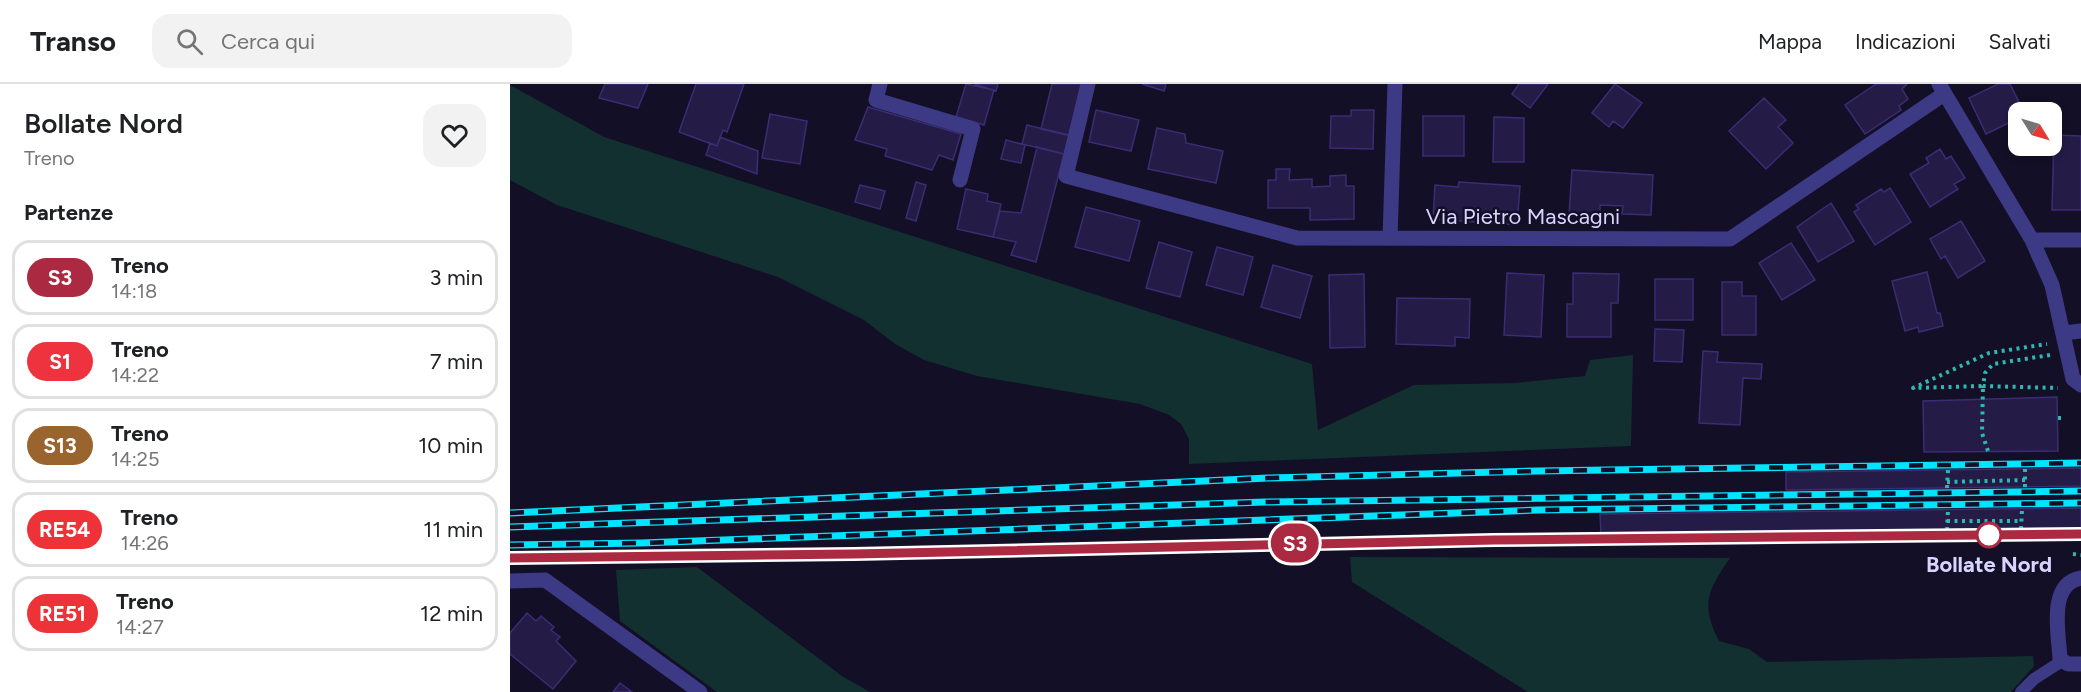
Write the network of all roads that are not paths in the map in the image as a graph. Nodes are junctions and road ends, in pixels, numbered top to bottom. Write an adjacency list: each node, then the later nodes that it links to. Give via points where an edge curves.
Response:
1 (880, 84): 5 (street, via 876,100 973,129)
2 (1088, 84): 6 (street, Via Pietro Mascagni, via 1066,176 1297,238)
3 (1395, 84): 6 (street)
4 (1942, 89): 6 (street, Via Pietro Mascagni, via 1730,239); 7 (street)
5 (960, 180)
6 (1390, 238)
7 (2032, 240): 8 (street); 10 (street, via 2052,285)
8 (2081, 240)
9 (2081, 331): 10 (street)
10 (2058, 338): 11 (street, via 2073,379)
11 (2081, 385)
12 (2081, 578): 14 (street, via 2067,585 2058,603)
13 (510, 580): 16 (street, via 545,580)
14 (2062, 661): 15 (street); 17 (lane)
15 (2081, 664)
16 (700, 692)
17 (2021, 692)

